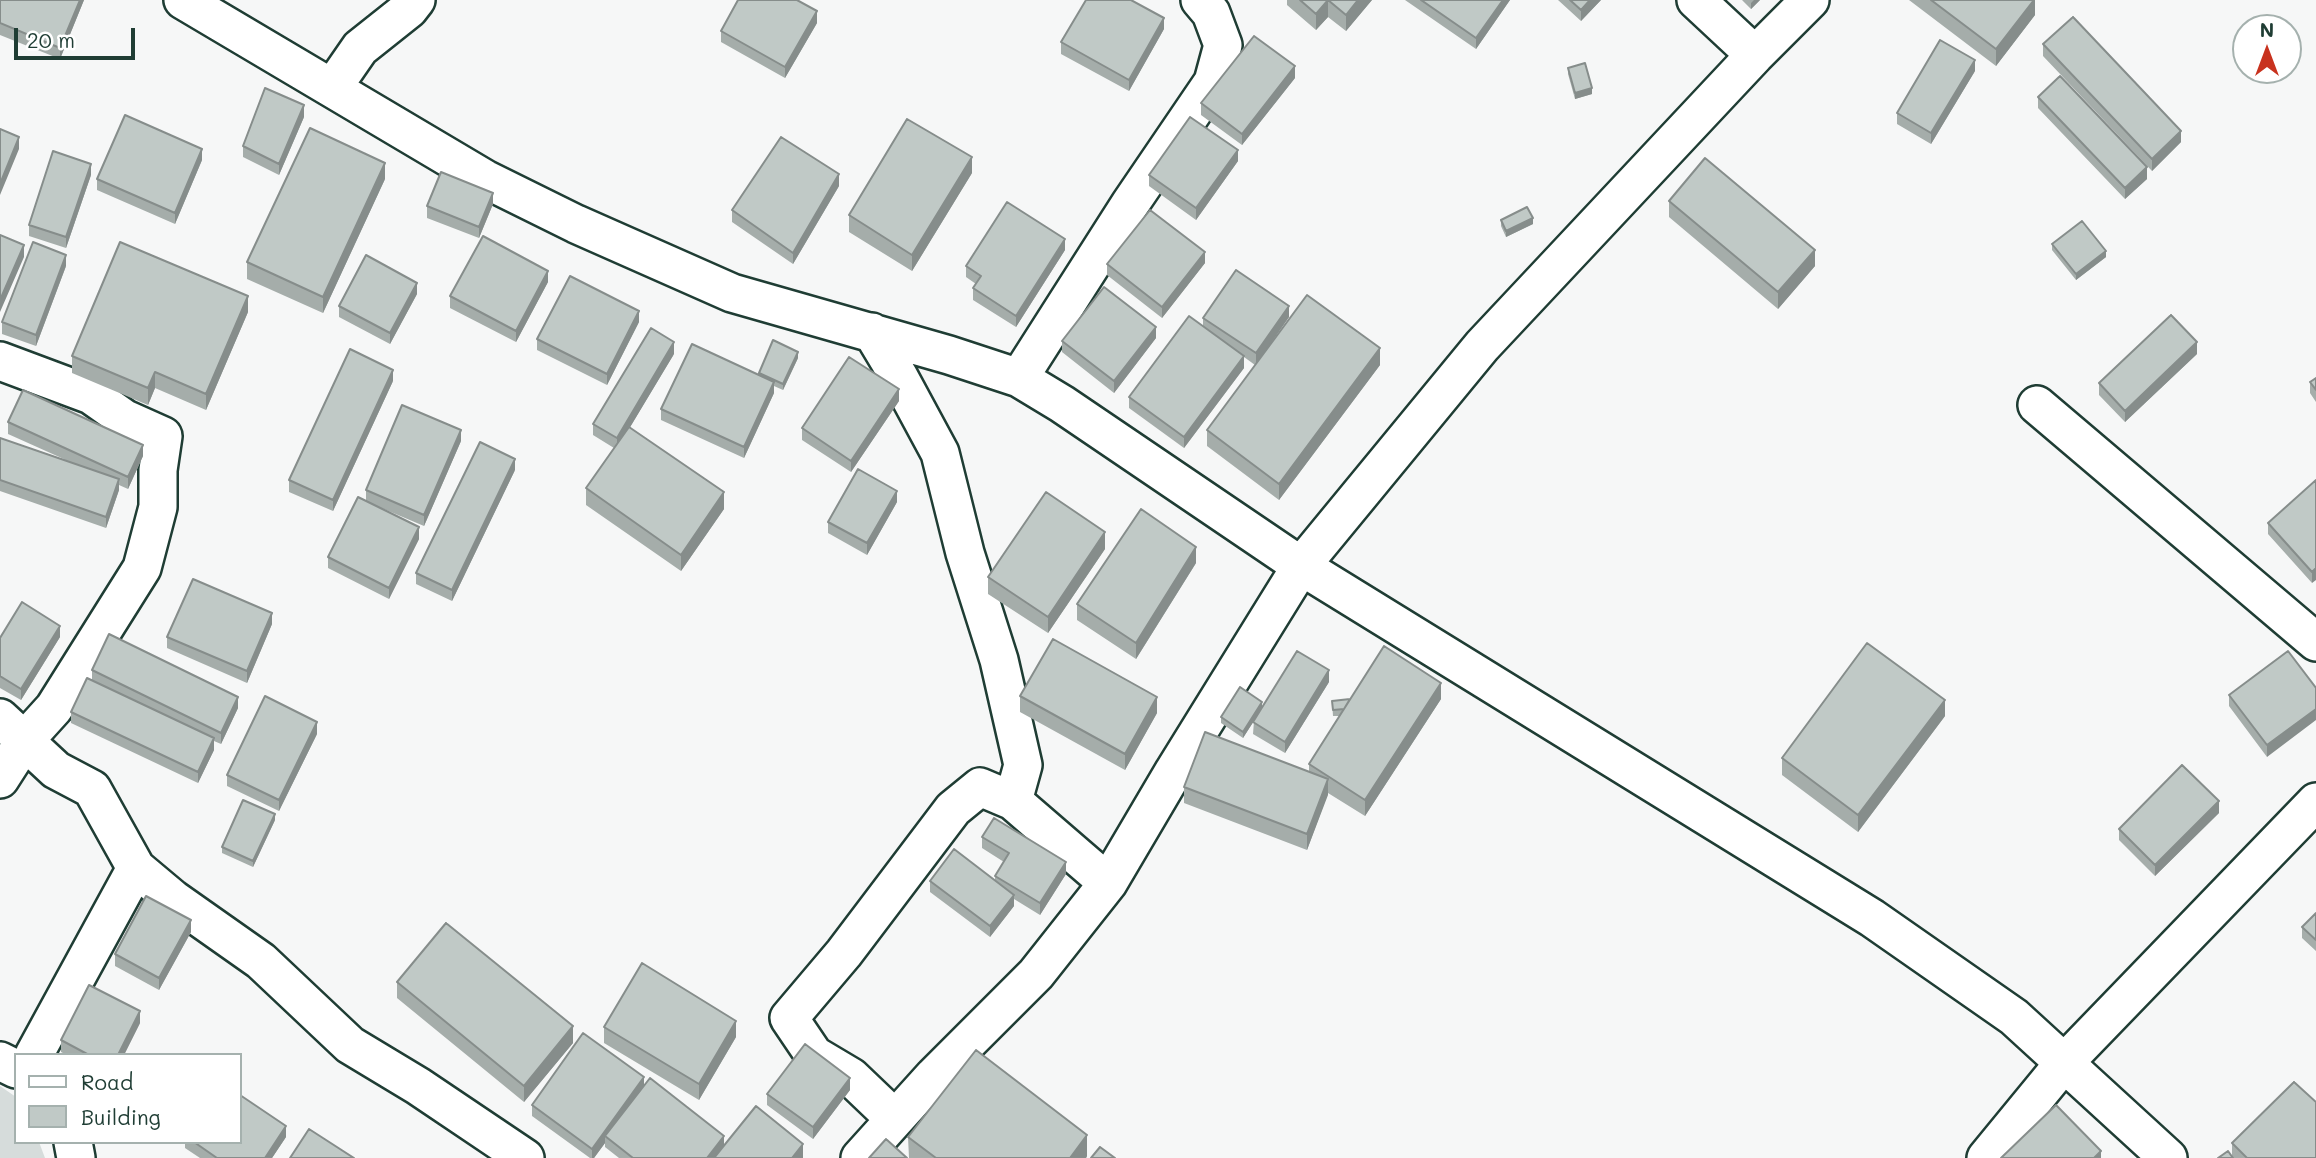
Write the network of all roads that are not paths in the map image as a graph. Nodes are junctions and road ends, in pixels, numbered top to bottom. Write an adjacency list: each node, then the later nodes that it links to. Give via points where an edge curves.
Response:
1 (183, 0): 7 (street)
2 (416, 0): 7 (street, via 360,48)
3 (1200, 0): 10 (street, via 1211,13 1223,45 1213,82)
4 (1696, 0): 6 (street)
5 (1810, 0): 6 (street)
6 (1755, 55): 12 (street, via 1482,346)
7 (333, 87): 8 (street, via 485,178 576,224 732,293)
8 (872, 332): 10 (street); 16 (street, via 940,453 999,660 1023,765)
9 (0, 361): 14 (street, via 91,395 125,419 163,436 158,508 142,568 54,708)
10 (1019, 378): 12 (street)
11 (2037, 405): 13 (street)
12 (1301, 566): 19 (street); 21 (street, via 1872,918 2014,1017)
13 (2316, 642)
14 (13, 729): 15 (street); 18 (street, via 57,770 92,789)
15 (0, 779)
16 (1013, 801): 19 (street); 22 (street, via 980,787 953,808 789,1018 814,1055 851,1077)
17 (2316, 802): 21 (street)
18 (136, 867): 20 (street); 23 (street, via 261,961 351,1045)
19 (1108, 883): 22 (street, via 1036,974)
20 (35, 1053)
21 (2064, 1062): 25 (street); 26 (street)
22 (895, 1119): 24 (street)
23 (525, 1158)
24 (860, 1158)
25 (1986, 1158)
26 (2168, 1158)

